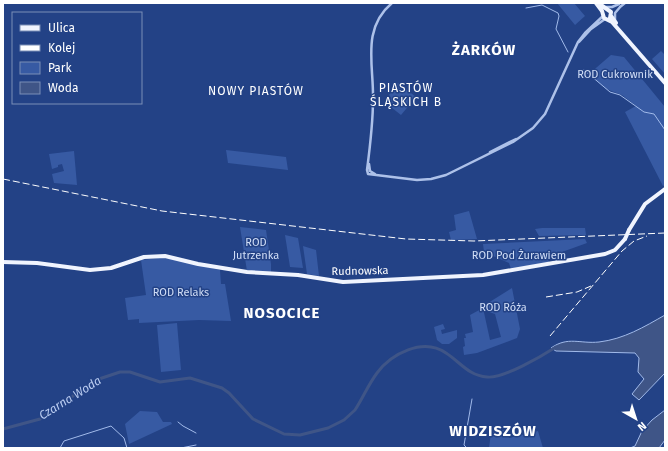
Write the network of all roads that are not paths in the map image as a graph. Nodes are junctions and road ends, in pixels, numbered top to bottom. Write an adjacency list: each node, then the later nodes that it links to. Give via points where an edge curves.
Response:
1 (625, 3): 3 (street)
2 (391, 4): 12 (street, via 379,17 371,40 373,102)
3 (620, 4): 4 (street, via 609,8); 5 (street); 8 (street, via 614,14)
4 (599, 5): 5 (main road); 6 (street, via 601,15)
5 (607, 15): 6 (street); 7 (street); 8 (main road)
6 (596, 22): 9 (street)
7 (600, 22): 8 (street, via 607,21); 9 (street)
8 (616, 25): 10 (main road); 11 (main road)
9 (576, 46): 15 (street, via 549,108 536,125 522,137 431,179)
10 (665, 79)
11 (665, 83)
12 (368, 161): 13 (street); 14 (street)
13 (369, 169): 14 (street); 15 (street)
14 (368, 174): 15 (street)
15 (375, 174)
16 (665, 189): 17 (main road, Rudnowska, bridge, via 645,204 625,239 614,250 605,254 493,274 335,282 306,276 261,274 207,266 165,256 144,257 111,268 90,270 37,263)
17 (3, 262)

